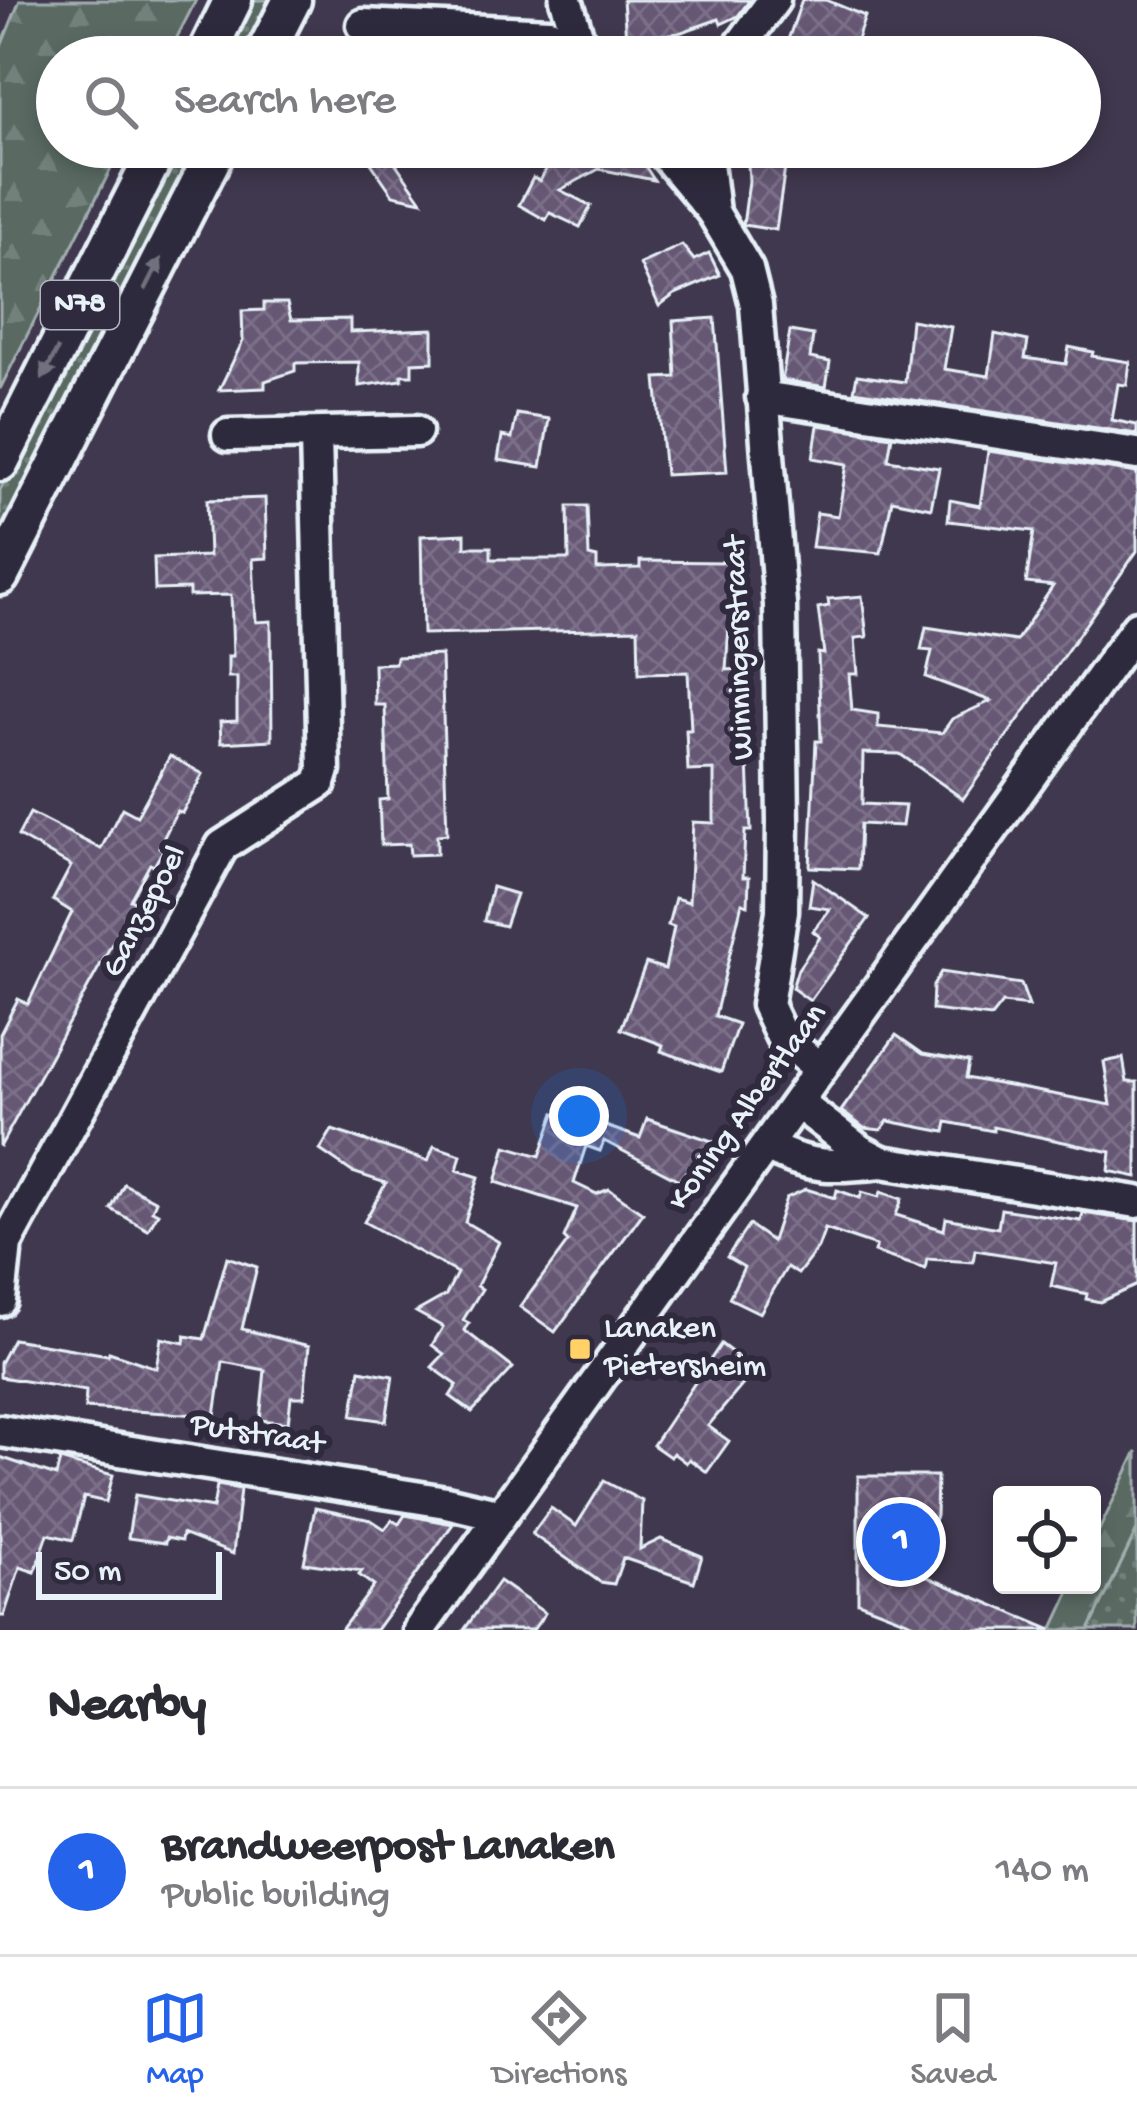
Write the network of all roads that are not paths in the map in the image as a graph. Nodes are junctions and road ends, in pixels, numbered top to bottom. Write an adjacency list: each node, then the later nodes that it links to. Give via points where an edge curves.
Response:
1 (233, 0): 6 (main road)
2 (292, 0): 7 (main road)
3 (566, 0): 9 (street)
4 (774, 0): 10 (street)
5 (363, 25): 8 (street)
6 (215, 36)
7 (274, 36)
8 (554, 36)
9 (584, 36)
10 (747, 36)
11 (148, 168): 21 (main road, N78, one-way to 21)
12 (207, 168): 22 (main road, N78, one-way to 12)
13 (676, 168): 15 (street, Winningerstraat)
14 (708, 168): 15 (street, Winningerstraat)
15 (713, 212): 16 (street, Winningerstraat, via 747,269)
16 (762, 397): 20 (street); 24 (street, Winningerstraat, via 780,605 784,821 782,911 767,1005 782,1036)
17 (416, 431): 19 (street)
18 (228, 436): 19 (street)
19 (316, 436): 29 (street, Ganzepoel, via 325,770 320,783 223,846 6,1244)
20 (1137, 454)
21 (0, 463)
22 (0, 576)
23 (1137, 627): 24 (street, Koning Albertlaan)
24 (820, 1070): 25 (street, Koning Albertlaan)
25 (798, 1103): 26 (street, Koning Albertlaan); 27 (street)
26 (767, 1146): 27 (street, via 798,1163); 31 (street, Koning Albertlaan)
27 (882, 1162): 28 (street)
28 (1137, 1202)
29 (0, 1300)
30 (0, 1431): 31 (street, Putstraat)
31 (501, 1515): 32 (street, Koning Albertlaan)
32 (419, 1630)

